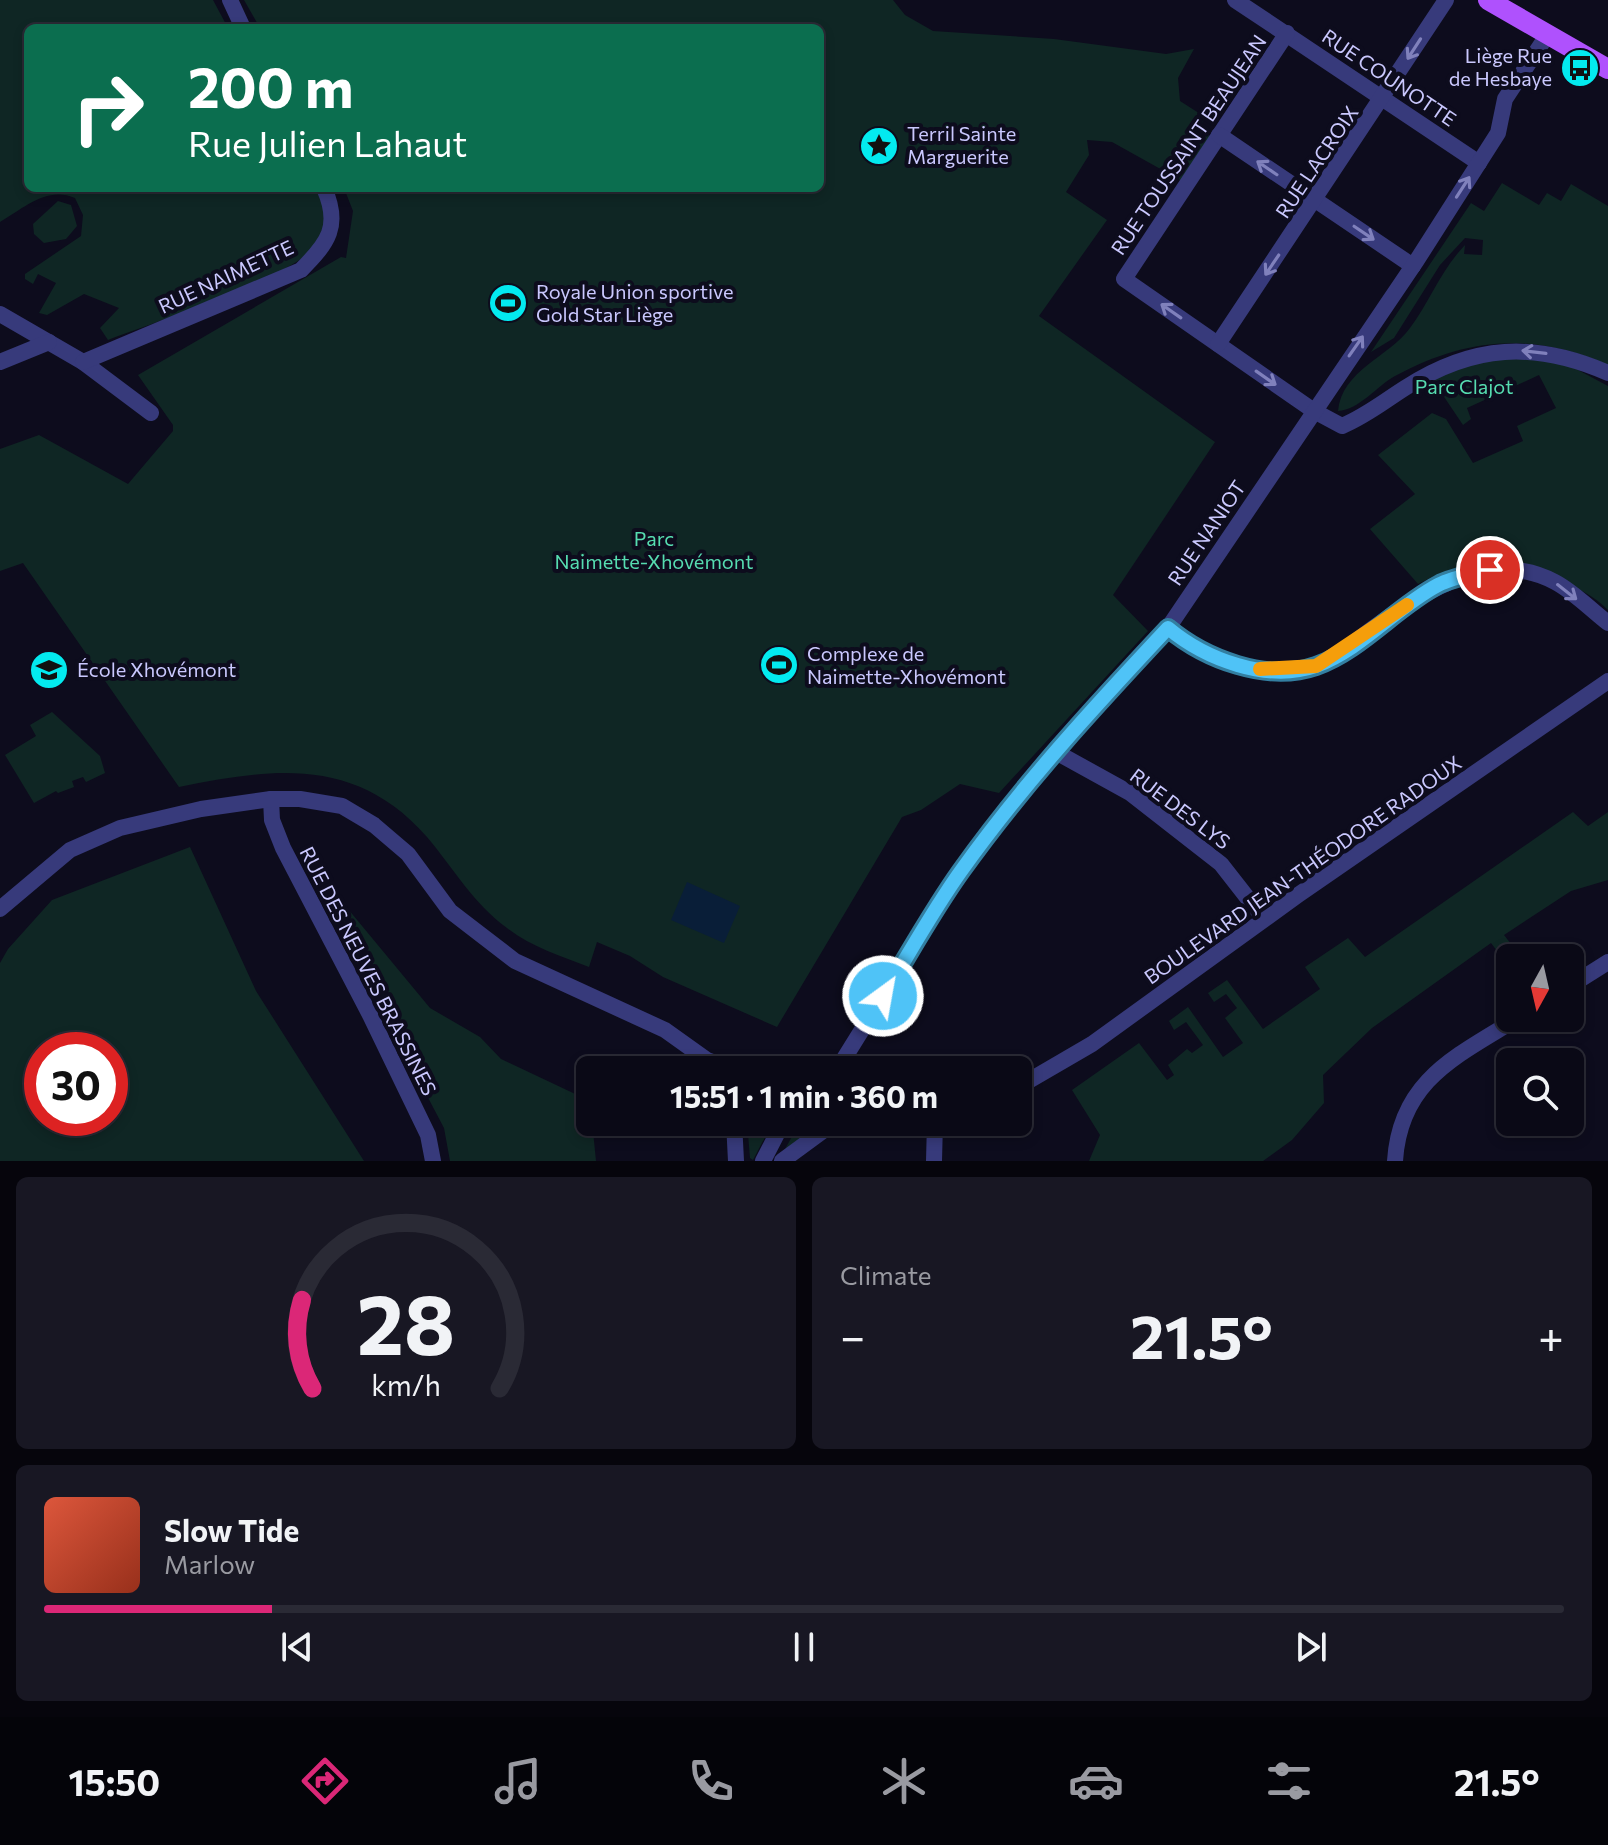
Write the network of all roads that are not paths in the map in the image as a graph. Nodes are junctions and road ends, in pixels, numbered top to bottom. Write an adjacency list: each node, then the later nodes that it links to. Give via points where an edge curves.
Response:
1 (230, 0): 5 (street)
2 (1235, 0): 6 (street, RUE COUNOTTE)
3 (1446, 0): 9 (street, RUE LACROIX, one-way to 9)
4 (1488, 0): 7 (main road)
5 (241, 24)
6 (1287, 33): 9 (street, RUE COUNOTTE); 10 (street, RUE TOUSSAINT BEAUJEAN)
7 (1548, 34): 8 (main road); 11 (street, RUE NANIOT, via 1505,99 1498,133)
8 (1608, 69)
9 (1383, 99): 11 (street, RUE COUNOTTE); 13 (street, RUE LACROIX)
10 (1219, 135): 13 (street, one-way to 10); 17 (street, RUE TOUSSAINT BEAUJEAN, one-way to 10, via 1124,279)
11 (1479, 163): 14 (street, RUE NANIOT, one-way to 11)
12 (326, 192): 19 (street, RUE NAIMETTE, via 334,212 327,244 301,270)
13 (1315, 201): 14 (street, one-way to 14); 17 (street, RUE LACROIX, one-way to 17)
14 (1413, 266): 21 (street, RUE NANIOT, one-way to 14)
15 (0, 314): 16 (street)
16 (49, 342): 18 (street); 19 (street)
17 (1218, 344): 21 (street, one-way to 21)
18 (0, 362)
19 (83, 362): 22 (street)
20 (1608, 373): 21 (street, one-way to 21, via 1562,356 1489,352 1407,386 1365,417 1342,426)
21 (1314, 411): 24 (street, RUE NANIOT)
22 (151, 413)
23 (1608, 623): 24 (street, one-way to 23, via 1197,649 1231,663 1261,669 1316,666 1440,584 1490,570 1555,582)
24 (1168, 628): 26 (street, RUE NANIOT)
25 (1608, 681): 29 (street, BOULEVARD JEAN-THÉODORE RADOUX)
26 (1054, 751): 29 (street, RUE DES LYS, via 1130,793 1221,864); 34 (street, RUE NANIOT, via 960,872)
27 (271, 799): 28 (street, via 120,828 70,850); 33 (street, via 342,806 374,825 408,854 450,911 515,961 665,1030); 40 (street, RUE DES NEUVES BRASSINES, via 272,820 283,848 377,1028 428,1135)
28 (0, 909)
29 (1264, 919): 35 (street, BOULEVARD JEAN-THÉODORE RADOUX, via 1092,1044)
30 (1608, 962): 31 (street)
31 (1584, 977)
32 (1496, 1032): 45 (street, via 1444,1064 1417,1091 1397,1136)
33 (698, 1056)
34 (846, 1056)
35 (1032, 1079)
36 (735, 1136): 41 (street)
37 (776, 1136): 42 (street)
38 (816, 1136): 43 (street)
39 (935, 1136): 44 (street)
40 (433, 1161)
41 (736, 1161)
42 (763, 1161)
43 (782, 1161)
44 (934, 1161)
45 (1395, 1161)

